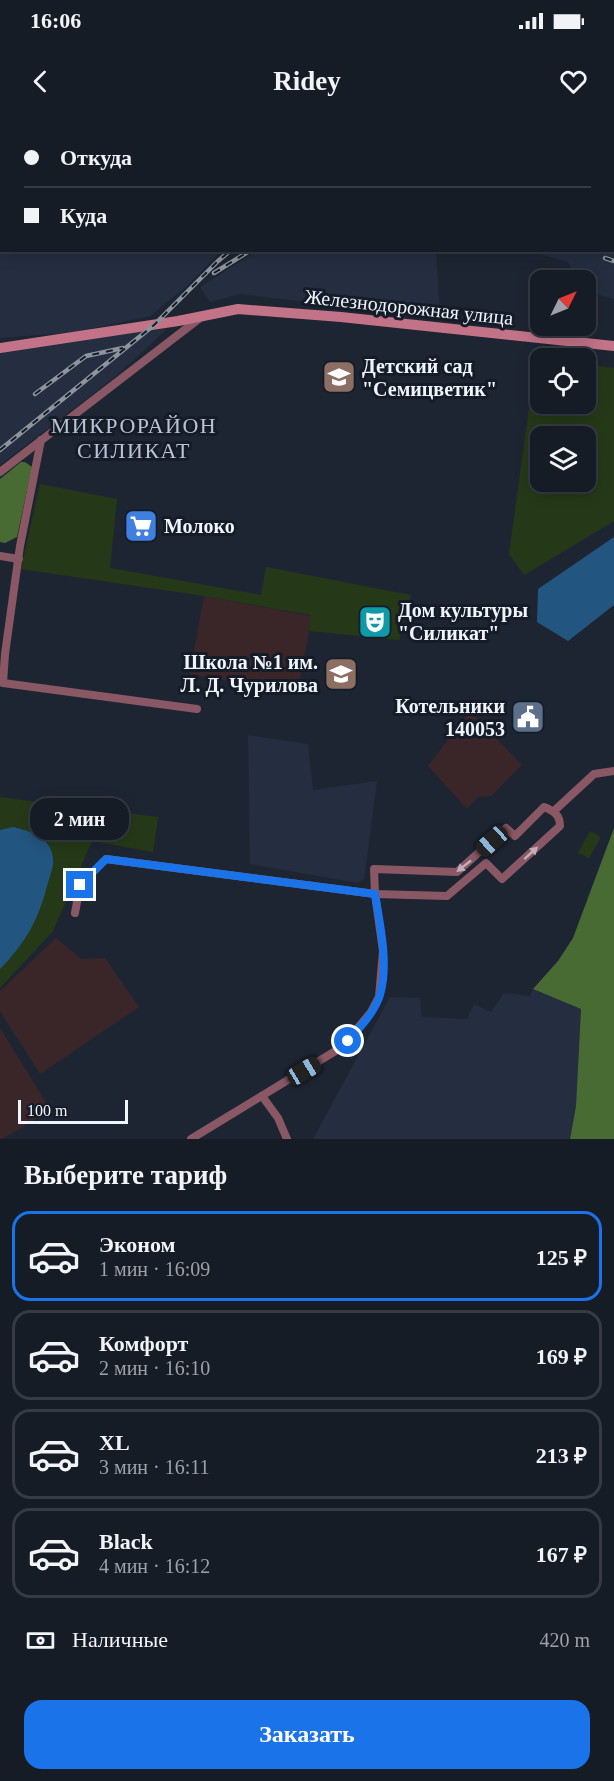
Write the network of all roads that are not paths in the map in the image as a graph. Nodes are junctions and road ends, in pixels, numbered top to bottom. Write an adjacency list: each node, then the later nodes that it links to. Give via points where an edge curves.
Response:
1 (201, 317): 2 (street, Железнодорожная улица, via 258,309); 3 (street, Железнодорожная улица); 4 (street)
2 (614, 346)
3 (0, 348)
4 (42, 440): 5 (street); 7 (street)
5 (0, 472)
6 (0, 556): 7 (street)
7 (19, 559): 8 (street, via 3,683)
8 (197, 709)
9 (614, 771): 10 (street, via 594,774)
10 (554, 811): 11 (street, one-way to 11, via 544,807 515,836 506,828 457,872 374,868); 11 (street, one-way to 10, via 447,896 486,863 502,879 561,825)
11 (375, 894): 12 (street, via 106,859 80,885); 13 (street, via 383,951 380,997 342,1047)
12 (75, 913)
13 (262, 1096): 14 (street); 15 (street)
14 (190, 1139)
15 (287, 1139)

